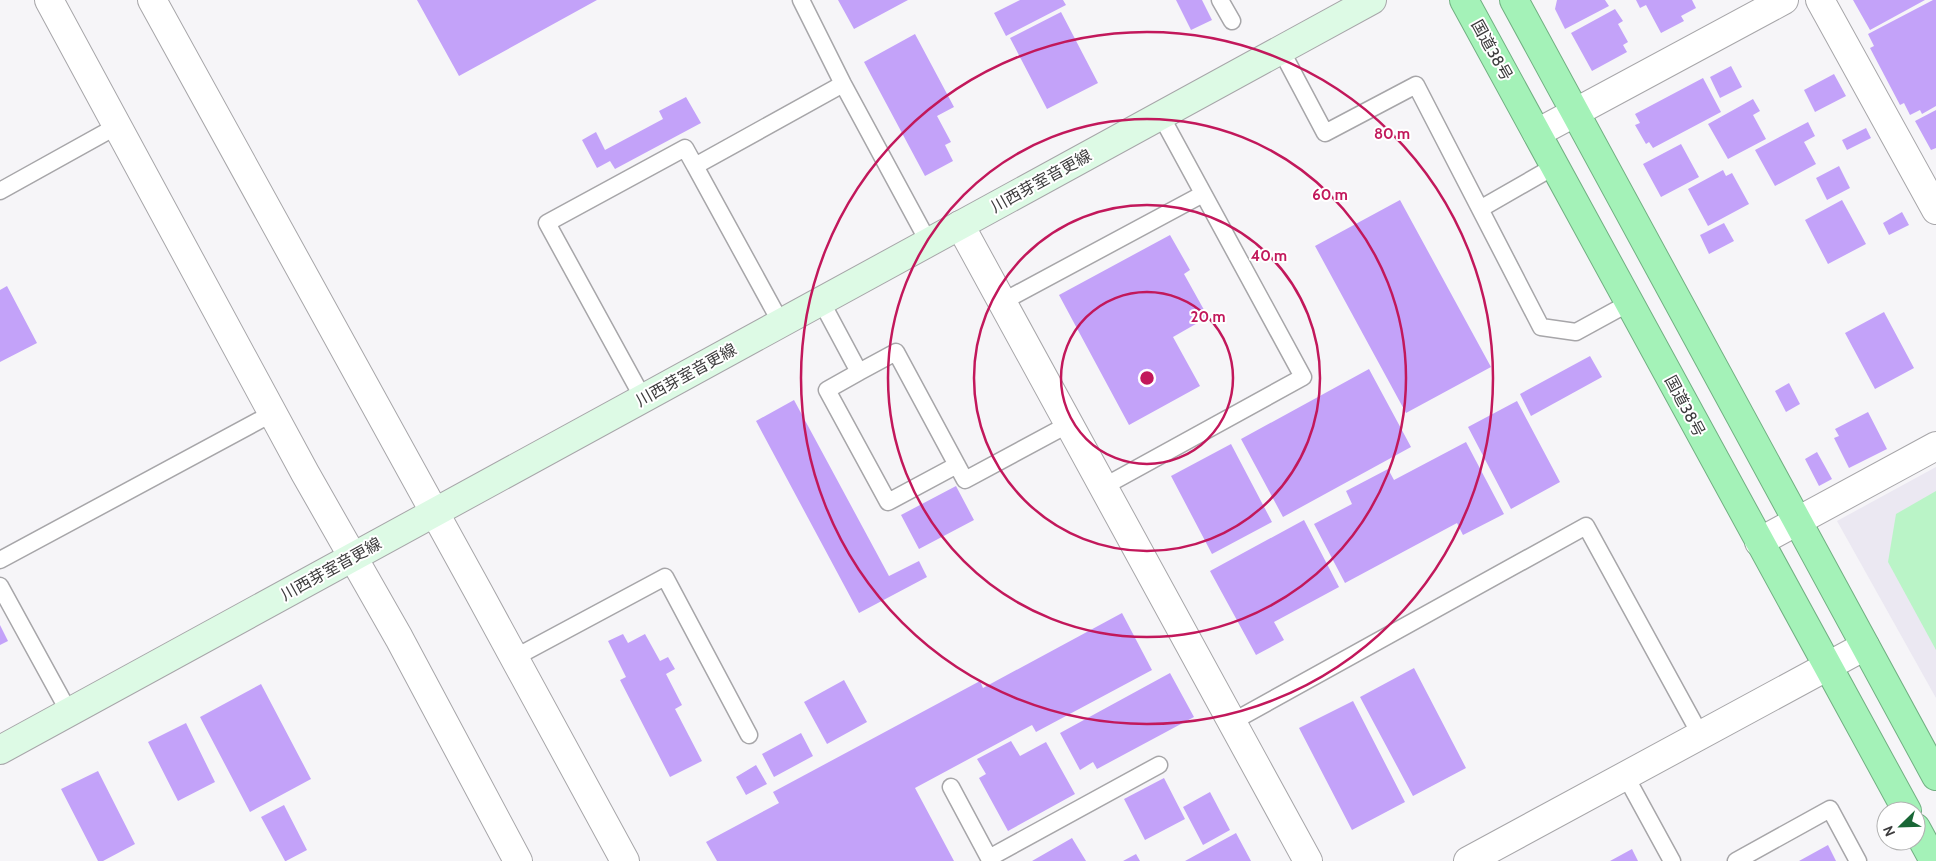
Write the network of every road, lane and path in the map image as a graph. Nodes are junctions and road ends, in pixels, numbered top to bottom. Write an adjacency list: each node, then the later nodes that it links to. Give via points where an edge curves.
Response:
1 (49, 0): 15 (street)
2 (152, 0): 36 (street)
3 (801, 0): 12 (lane)
4 (1220, 0): 10 (lane)
5 (1372, 0): 11 (main road, 川西芽室音更線)
6 (1464, 0): 16 (highway, 国道38号)
7 (1514, 0): 13 (highway)
8 (1784, 0): 13 (street)
9 (1820, 0): 22 (street)
10 (1232, 21)
11 (1280, 50): 14 (main road, 川西芽室音更線); 21 (lane, via 1325,133 1416,85)
12 (843, 84): 17 (lane); 24 (lane)
13 (1576, 113): 16 (street); 37 (highway)
14 (1161, 116): 20 (lane); 23 (main road, 川西芽室音更線)
15 (117, 126): 19 (lane); 31 (street)
16 (1537, 133): 18 (highway, 国道38号)
17 (695, 166): 28 (lane); 30 (lane, via 685,148 547,223)
18 (1555, 166): 21 (lane); 27 (highway, 国道38号)
19 (0, 191)
20 (1203, 194): 26 (lane); 35 (lane, via 1303,377)
21 (1480, 209): 27 (lane, via 1541,327 1576,332)
22 (1936, 210)
23 (960, 225): 24 (main road, 川西芽室音更線); 26 (street)
24 (928, 242): 25 (main road, 川西芽室音更線)
25 (821, 301): 28 (main road, 川西芽室音更線); 29 (lane)
26 (1002, 302): 32 (street)
27 (1629, 303): 38 (highway, 国道38号)
28 (781, 323): 30 (main road, 川西芽室音更線)
29 (859, 372): 34 (lane, via 896,352); 34 (lane, via 827,390 888,502)
30 (643, 398): 36 (main road, 川西芽室音更線)
31 (273, 413): 39 (street); 40 (lane)
32 (1069, 424): 34 (lane, via 965,480); 35 (street)
33 (1936, 446): 37 (street)
34 (957, 465)
35 (1103, 487): 46 (street)
36 (434, 512): 39 (main road, 川西芽室音更線); 43 (street)
37 (1796, 521): 38 (street); 42 (highway)
38 (1759, 542): 44 (highway, 国道38号)
39 (353, 557): 45 (main road, 川西芽室音更線); 57 (street)
40 (0, 560)
41 (0, 586): 45 (lane)
42 (1865, 646): 44 (street); 52 (highway)
43 (514, 658): 48 (lane, via 665,578); 58 (street)
44 (1826, 665): 47 (street); 54 (highway, 国道38号)
45 (69, 712): 49 (main road, 川西芽室音更線)
46 (1232, 722): 47 (lane, via 1586,526); 59 (street)
47 (1700, 734): 51 (street)
48 (749, 735)
49 (0, 750)
50 (1158, 765): 56 (lane)
51 (1625, 775): 60 (street); 61 (lane)
52 (1936, 776)
53 (950, 787): 56 (lane)
54 (1901, 801)
55 (1926, 846): 64 (highway)
56 (990, 859)
57 (518, 861)
58 (624, 861)
59 (1308, 861)
60 (1468, 861)
61 (1672, 861)
62 (1736, 861): 63 (lane, via 1830,810)
63 (1858, 861)
64 (1934, 861)

